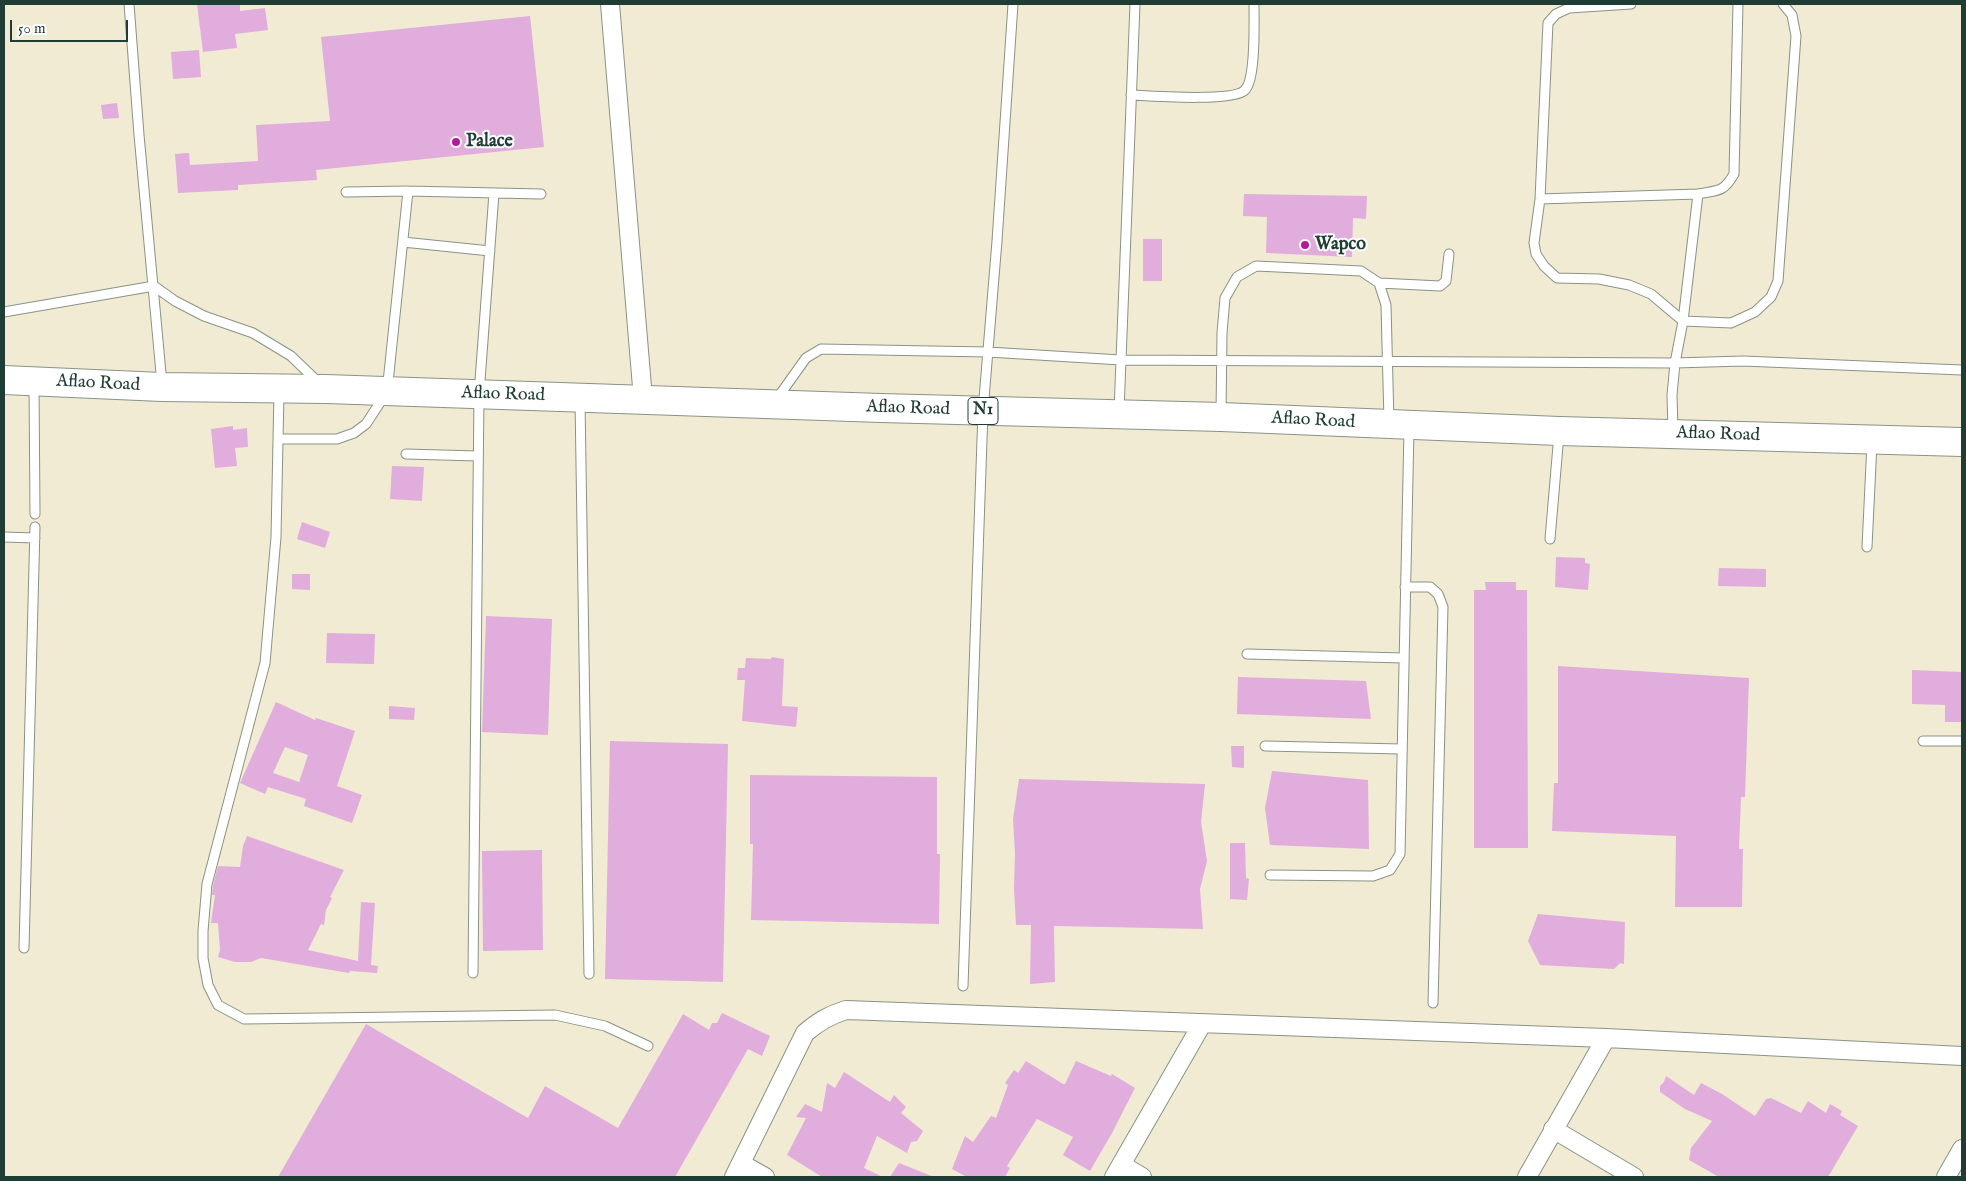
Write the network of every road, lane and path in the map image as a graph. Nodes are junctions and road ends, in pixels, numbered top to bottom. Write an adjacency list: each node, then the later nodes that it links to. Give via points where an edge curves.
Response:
1 (130, 4): 20 (lane)
2 (610, 4): 37 (street)
3 (1013, 4): 23 (lane)
4 (1135, 4): 9 (lane)
5 (1254, 4): 9 (lane, via 1250,82 1244,91 1236,95 1200,97)
6 (1631, 4): 15 (lane, via 1569,8 1556,14 1548,23)
7 (1738, 4): 14 (lane, via 1734,174 1720,190)
8 (1783, 4): 22 (lane, via 1792,15 1796,36 1778,281 1770,297 1755,312 1731,323)
9 (1132, 95): 24 (lane)
10 (408, 191): 11 (lane); 12 (lane); 16 (lane)
11 (346, 192)
12 (494, 193): 13 (lane); 17 (lane)
13 (540, 194)
14 (1698, 194): 15 (lane); 22 (lane)
15 (1540, 199): 22 (lane, via 1534,243 1536,254 1557,278 1599,279 1629,285 1651,294)
16 (403, 242): 17 (lane); 34 (lane)
17 (490, 251): 35 (lane)
18 (1449, 254): 19 (lane, via 1446,281 1440,286)
19 (1379, 283): 25 (lane, via 1360,271 1256,266 1237,277 1225,298); 26 (lane, via 1386,305)
20 (154, 286): 21 (lane); 31 (lane); 33 (lane, via 204,316 252,333 291,356)
21 (4, 312)
22 (1683, 321): 27 (lane)
23 (988, 352): 24 (lane); 38 (lane, via 821,349 806,358); 39 (lane)
24 (1121, 360): 25 (lane); 40 (lane)
25 (1223, 360): 26 (lane); 41 (lane)
26 (1388, 361): 27 (lane); 42 (lane)
27 (1675, 363): 28 (lane, via 1743,360); 44 (lane)
28 (1962, 370)
29 (4, 380): 30 (highway, Aflao Road / N1)
30 (34, 381): 31 (highway, Aflao Road / N1); 50 (lane)
31 (162, 387): 32 (highway, Aflao Road / N1)
32 (279, 389): 33 (highway, Aflao Road / N1); 45 (lane)
33 (326, 389): 34 (highway, Aflao Road / N1)
34 (387, 392): 35 (highway, Aflao Road / N1); 45 (lane, via 366,424 354,433 338,439)
35 (479, 394): 36 (highway, Aflao Road / N1); 49 (lane)
36 (580, 397): 37 (highway, Aflao Road / N1); 66 (lane)
37 (643, 399): 38 (highway, Aflao Road / N1)
38 (773, 405): 39 (highway, Aflao Road / N1)
39 (983, 411): 40 (highway, Aflao Road / N1); 67 (lane)
40 (1119, 414): 41 (highway, Aflao Road / N1)
41 (1221, 417): 42 (highway, Aflao Road / N1)
42 (1399, 425): 43 (highway, Aflao Road / N1); 56 (lane)
43 (1559, 431): 44 (highway, Aflao Road / N1); 54 (lane)
44 (1673, 434): 46 (highway, Aflao Road / N1)
45 (278, 439): 71 (lane, via 276,537 265,663 206,894 202,931 208,985 218,1005 244,1019 555,1015 605,1026)
46 (1872, 440): 47 (highway, Aflao Road / N1); 55 (lane)
47 (1962, 442)
48 (406, 454): 49 (lane)
49 (478, 456): 65 (lane)
50 (35, 514)
51 (35, 527): 53 (lane)
52 (4, 537): 53 (lane)
53 (34, 538): 64 (lane)
54 (1550, 539)
55 (1867, 546)
56 (1405, 588): 58 (lane); 68 (lane, via 1430,587 1438,594 1443,607)
57 (1247, 654): 58 (lane)
58 (1404, 658): 62 (lane)
59 (1923, 741): 60 (lane)
60 (1962, 741)
61 (1265, 746): 62 (lane)
62 (1402, 749): 63 (lane, via 1400,854 1390,870 1373,876)
63 (1270, 874)
64 (24, 948)
65 (473, 973)
66 (588, 974)
67 (963, 986)
68 (1433, 1003)
69 (1202, 1024): 70 (street); 75 (street, via 846,1010 832,1014 805,1033); 76 (street)
70 (1606, 1038): 72 (street); 73 (street)
71 (648, 1046)
72 (1962, 1056)
73 (1553, 1129): 80 (street); 81 (street)
74 (1962, 1149): 77 (street)
75 (738, 1170): 78 (street)
76 (1118, 1171): 79 (street)
77 (1954, 1171)
78 (765, 1177)
79 (1142, 1177)
80 (1526, 1177)
81 (1634, 1177)

